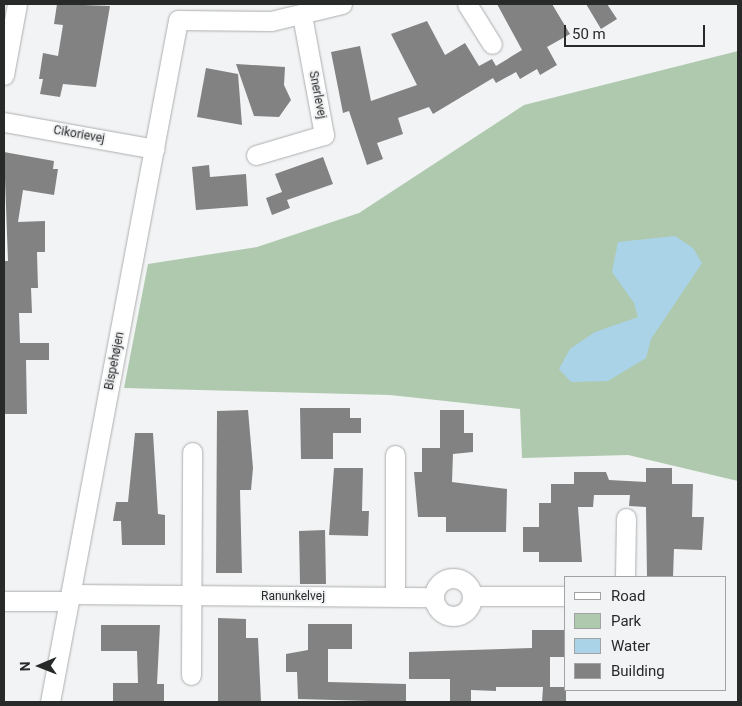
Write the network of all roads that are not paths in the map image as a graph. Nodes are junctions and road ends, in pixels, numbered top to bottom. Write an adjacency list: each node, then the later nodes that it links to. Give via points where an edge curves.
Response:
1 (16, 4): 6 (street)
2 (342, 4): 4 (street)
3 (467, 4): 5 (street)
4 (302, 15): 8 (street, Bispehøjen, via 248,22 178,20); 9 (street, Snerlevej, via 324,135)
5 (492, 44)
6 (4, 75)
7 (4, 122): 8 (street, Cikorievej)
8 (155, 149): 18 (street, Bispehøjen)
9 (256, 156)
10 (192, 452): 14 (street)
11 (395, 455): 15 (street)
12 (626, 518): 13 (street)
13 (625, 576)
14 (191, 596): 15 (street, Ranunkelvej); 18 (street, Ranunkelvej); 21 (street)
15 (394, 596): 19 (street, Ranunkelvej)
16 (472, 596): 17 (street); 19 (street, via 464,582 450,578 438,585); 19 (street, via 465,612 453,616 442,612)
17 (564, 596)
18 (70, 597): 20 (street, Ranunkelvej); 22 (street, Bispehøjen)
19 (434, 597)
20 (4, 601)
21 (191, 675)
22 (50, 702)

